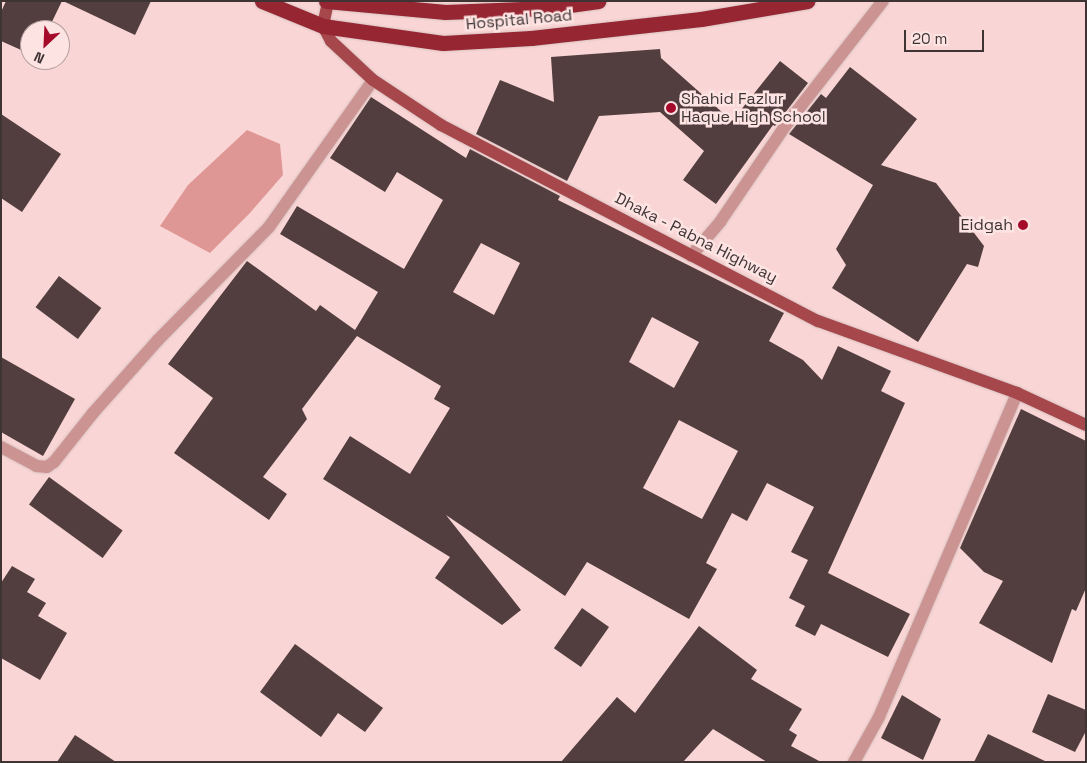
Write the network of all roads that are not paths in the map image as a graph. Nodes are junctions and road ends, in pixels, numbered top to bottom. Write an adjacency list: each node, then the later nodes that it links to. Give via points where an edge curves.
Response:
1 (262, 1): 7 (highway)
2 (327, 1): 6 (highway, Hospital Road); 7 (main road)
3 (599, 1): 6 (highway, Hospital Road, via 548,8)
4 (807, 1): 7 (highway, Hospital Road, via 701,19 531,38 443,44)
5 (882, 1): 9 (street, via 786,125 720,222)
6 (447, 6)
7 (323, 26): 8 (main road, Dhaka - Pabna Highway, via 331,41)
8 (373, 80): 9 (main road, Dhaka - Pabna Highway, via 441,124); 12 (street, via 269,227 158,340 54,462 47,467 36,466)
9 (691, 256): 10 (main road, Dhaka - Pabna Highway, via 818,320)
10 (1017, 393): 11 (main road, Dhaka - Pabna Highway); 13 (street, via 879,717)
11 (1086, 425)
12 (1, 447)
13 (854, 762)

